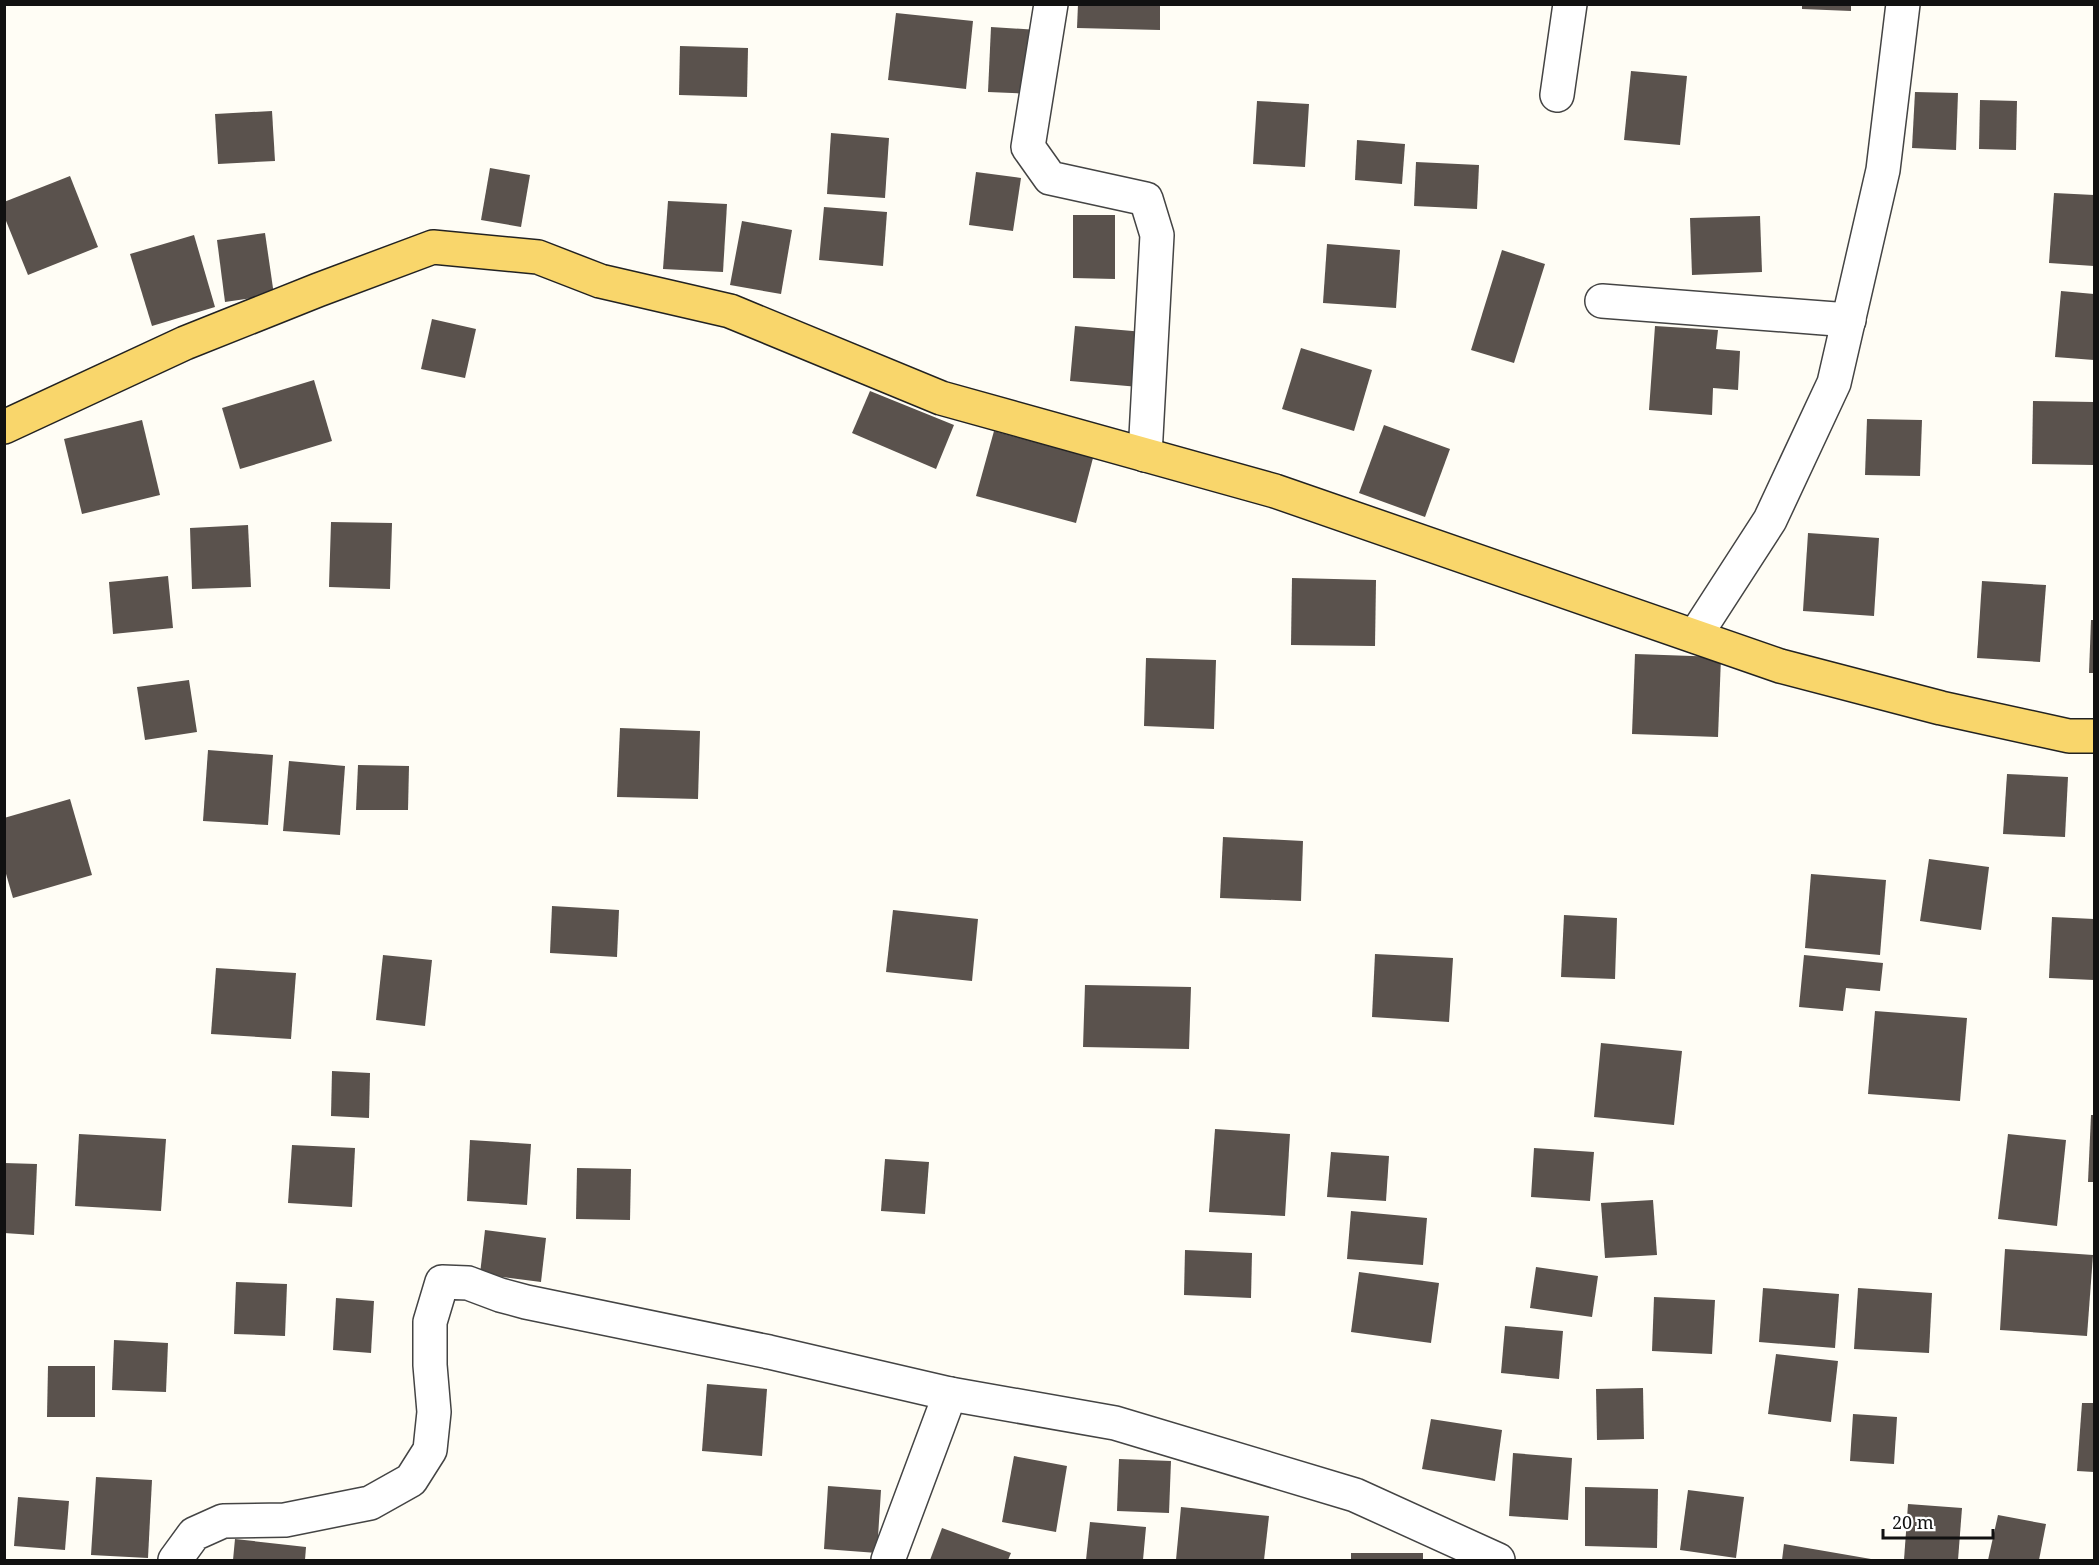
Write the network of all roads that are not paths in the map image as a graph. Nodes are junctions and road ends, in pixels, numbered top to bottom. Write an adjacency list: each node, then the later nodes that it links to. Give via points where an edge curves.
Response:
1 (1051, 4): 8 (street, via 1028,147 1050,178 1146,199 1157,235)
2 (1570, 4): 4 (street)
3 (1903, 4): 6 (street, via 1883,170)
4 (1557, 95)
5 (1602, 301): 6 (street)
6 (1848, 320): 9 (street, via 1834,383 1770,520)
7 (4, 427): 8 (main road, via 185,343 434,247 538,257 600,281 730,311 941,398)
8 (1145, 455): 9 (main road, via 1275,491)
9 (1695, 636): 10 (main road, via 1780,666 1941,708 2068,736)
10 (2094, 736)
11 (950, 1394): 12 (street, via 526,1302 468,1282 442,1282 430,1323 434,1412 430,1450 411,1480 370,1503 285,1520 223,1521 194,1534); 13 (street); 14 (street, via 1115,1423 1355,1495)
12 (175, 1560)
13 (888, 1560)
14 (1498, 1560)

